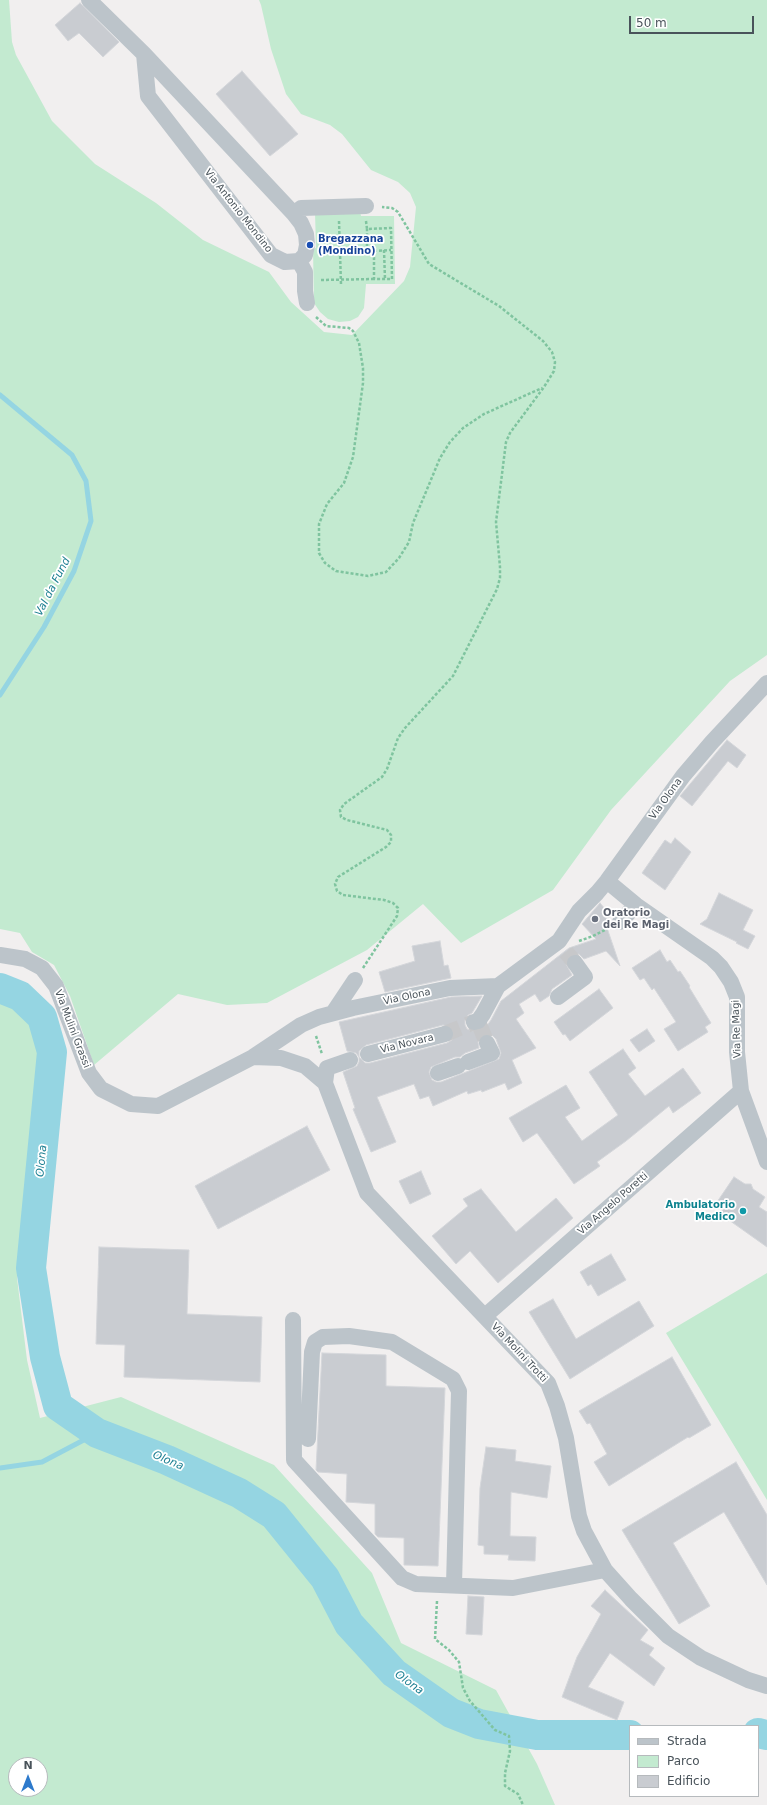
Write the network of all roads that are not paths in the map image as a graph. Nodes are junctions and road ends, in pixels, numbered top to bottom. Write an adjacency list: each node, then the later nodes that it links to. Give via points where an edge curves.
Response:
1 (89, 0): 2 (street)
2 (144, 54): 4 (street); 5 (street, Via Antonio Mondino, via 148,96 271,255 285,262)
3 (366, 206): 4 (street, via 301,208)
4 (294, 214): 5 (street, via 306,234 305,255)
5 (299, 261): 6 (street, via 305,272)
6 (307, 303)
7 (767, 683): 8 (street, Via Olona, via 684,776)
8 (607, 881): 9 (street, Via Re Magi); 11 (street, Via Olona, via 578,911)
9 (636, 905): 10 (street); 25 (street, Via Re Magi, via 712,958 731,982 737,998 737,1052)
10 (620, 922)
11 (566, 951): 14 (street, Via Olona); 15 (street, via 585,977)
12 (0, 955): 21 (street, Via Mulini Grassi, via 25,959 42,968 56,986 89,1073 101,1089 130,1104 158,1106)
13 (355, 980): 16 (street)
14 (498, 986): 16 (street, Via Olona, via 450,988); 17 (street)
15 (558, 997)
16 (333, 1013): 21 (street, Via Olona, via 301,1026)
17 (477, 1022)
18 (445, 1034): 20 (street, Via Novara)
19 (495, 1048): 23 (street)
20 (368, 1054)
21 (253, 1057): 24 (street, Via Molini Trotti, via 281,1058)
22 (350, 1060): 24 (street)
23 (438, 1073)
24 (326, 1076): 27 (street, Via Molini Trotti, via 367,1193)
25 (741, 1091): 26 (street, Via Re Magi); 27 (street, Via Angelo Poretti)
26 (767, 1162)
27 (485, 1316): 30 (street, Via Molini Trotti, via 548,1383 566,1438 579,1516 584,1531)
28 (293, 1320): 31 (street, via 294,1460 402,1578 416,1584)
29 (308, 1439): 31 (street, via 312,1352 315,1342 323,1337 349,1336 392,1342 454,1379 459,1391)
30 (605, 1570): 31 (street, via 513,1588); 32 (street, Via Molini Trotti, via 668,1636 701,1658)
31 (447, 1585)
32 (767, 1686)

